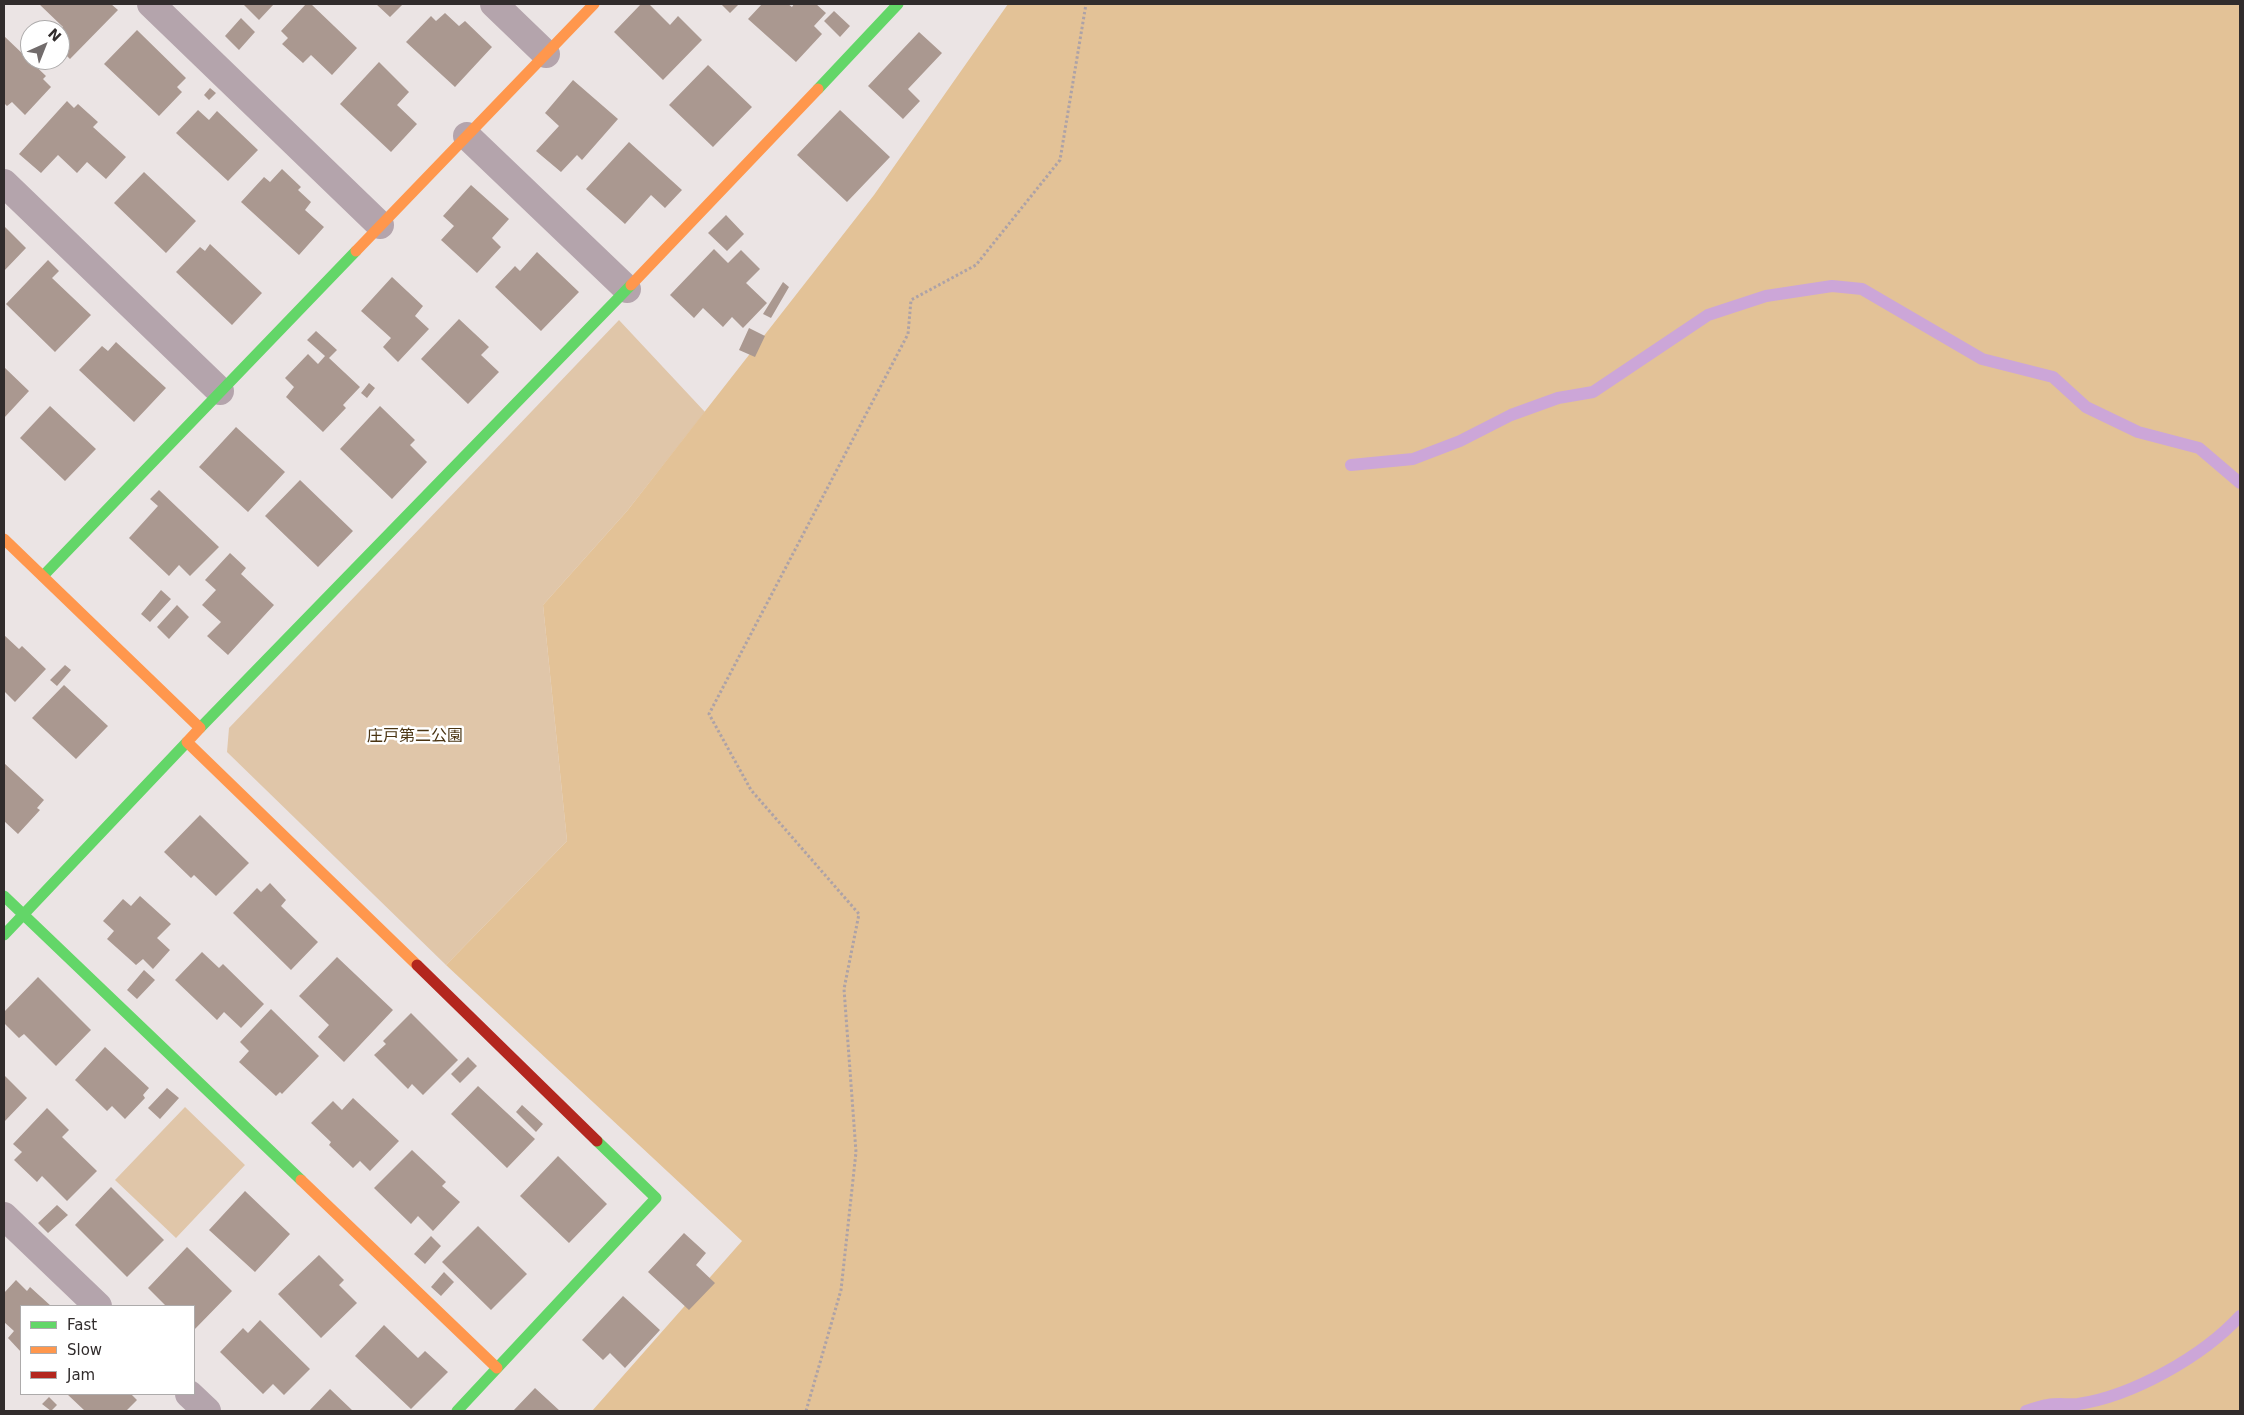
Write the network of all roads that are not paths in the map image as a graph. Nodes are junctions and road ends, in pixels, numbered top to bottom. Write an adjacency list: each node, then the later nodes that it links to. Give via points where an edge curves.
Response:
1 (151, 4): 8 (street)
2 (494, 4): 5 (street)
3 (594, 4): 5 (street)
4 (898, 4): 9 (street)
5 (546, 54): 6 (street)
6 (467, 136): 8 (street); 9 (street)
7 (4, 183): 10 (street)
8 (380, 226): 10 (street)
9 (627, 289): 13 (street)
10 (220, 391): 12 (street)
11 (4, 538): 12 (street)
12 (43, 576): 13 (street)
13 (200, 728): 14 (street)
14 (187, 742): 16 (street); 20 (street, via 656,1198)
15 (4, 896): 16 (street)
16 (23, 915): 17 (street); 20 (street)
17 (4, 935)
18 (4, 1216): 19 (street)
19 (97, 1305)
20 (497, 1368): 23 (street)
21 (190, 1395): 22 (street)
22 (207, 1411)
23 (457, 1411)

